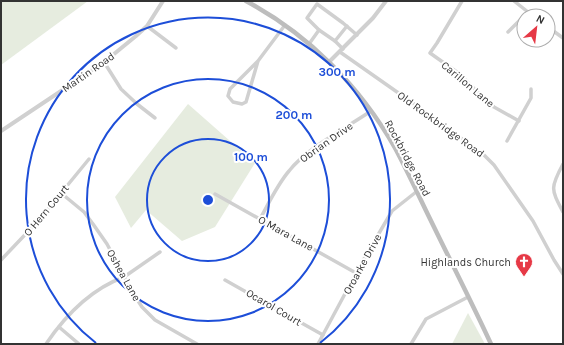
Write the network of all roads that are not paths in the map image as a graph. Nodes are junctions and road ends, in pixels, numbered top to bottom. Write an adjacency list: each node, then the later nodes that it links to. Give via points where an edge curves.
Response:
1 (163, 1): 9 (street, Martin Road)
2 (246, 1): 8 (main road, Rockbridge Road)
3 (386, 1): 13 (street)
4 (462, 1): 24 (street, Carillon Lane, via 430,53 461,75 494,107)
5 (514, 1): 6 (street)
6 (523, 8)
7 (516, 24): 12 (street)
8 (285, 25): 15 (main road, Rockbridge Road); 18 (street)
9 (146, 26): 16 (street); 19 (street, Martin Road)
10 (347, 26): 11 (street, via 317,4 307,18); 13 (street); 14 (street)
11 (319, 30): 14 (street, Old Rockbridge Road); 15 (street)
12 (508, 32)
13 (357, 35): 17 (street)
14 (335, 41): 17 (street, Old Rockbridge Road)
15 (309, 44): 20 (main road, Rockbridge Road)
16 (176, 48)
17 (342, 51): 20 (street); 37 (street, Old Rockbridge Road, via 494,165 533,221)
18 (258, 60): 18 (street, via 230,89 228,96 233,102 246,102)
19 (104, 62): 23 (street, via 122,89); 25 (street, Martin Road)
20 (329, 62): 22 (main road, Rockbridge Road, via 356,90)
21 (531, 89): 24 (street, via 531,98)
22 (371, 111): 29 (main road, Rockbridge Road, via 395,148); 33 (street, Obrian Drive, via 298,161 284,178)
23 (155, 118)
24 (519, 121): 26 (street)
25 (1, 131)
26 (507, 141)
27 (89, 158): 30 (street, O Hern Court)
28 (563, 164): 32 (street, via 556,175 553,187)
29 (416, 192): 36 (street, Oroarke Drive, via 392,211); 40 (main road, Rockbridge Road)
30 (61, 193): 35 (street, O Hern Court); 38 (street, Oshea Lane, via 84,212 107,244)
31 (215, 194): 33 (street, O Mara Lane)
32 (563, 212)
33 (260, 219): 36 (street, O Mara Lane)
34 (160, 252): 38 (street)
35 (1, 260)
36 (356, 273): 42 (street, Oroarke Drive)
37 (563, 274)
38 (124, 277): 41 (street, via 88,298); 45 (street, Oshea Lane, via 142,307 151,316)
39 (225, 280): 42 (street, Ocarol Court)
40 (468, 297): 47 (street, via 426,319); 48 (main road, Rockbridge Road)
41 (59, 327): 43 (street); 44 (street)
42 (323, 335): 46 (street, Oroarke Drive)
43 (46, 344)
44 (78, 344)
45 (197, 344)
46 (318, 344)
47 (411, 344)
48 (491, 344)

